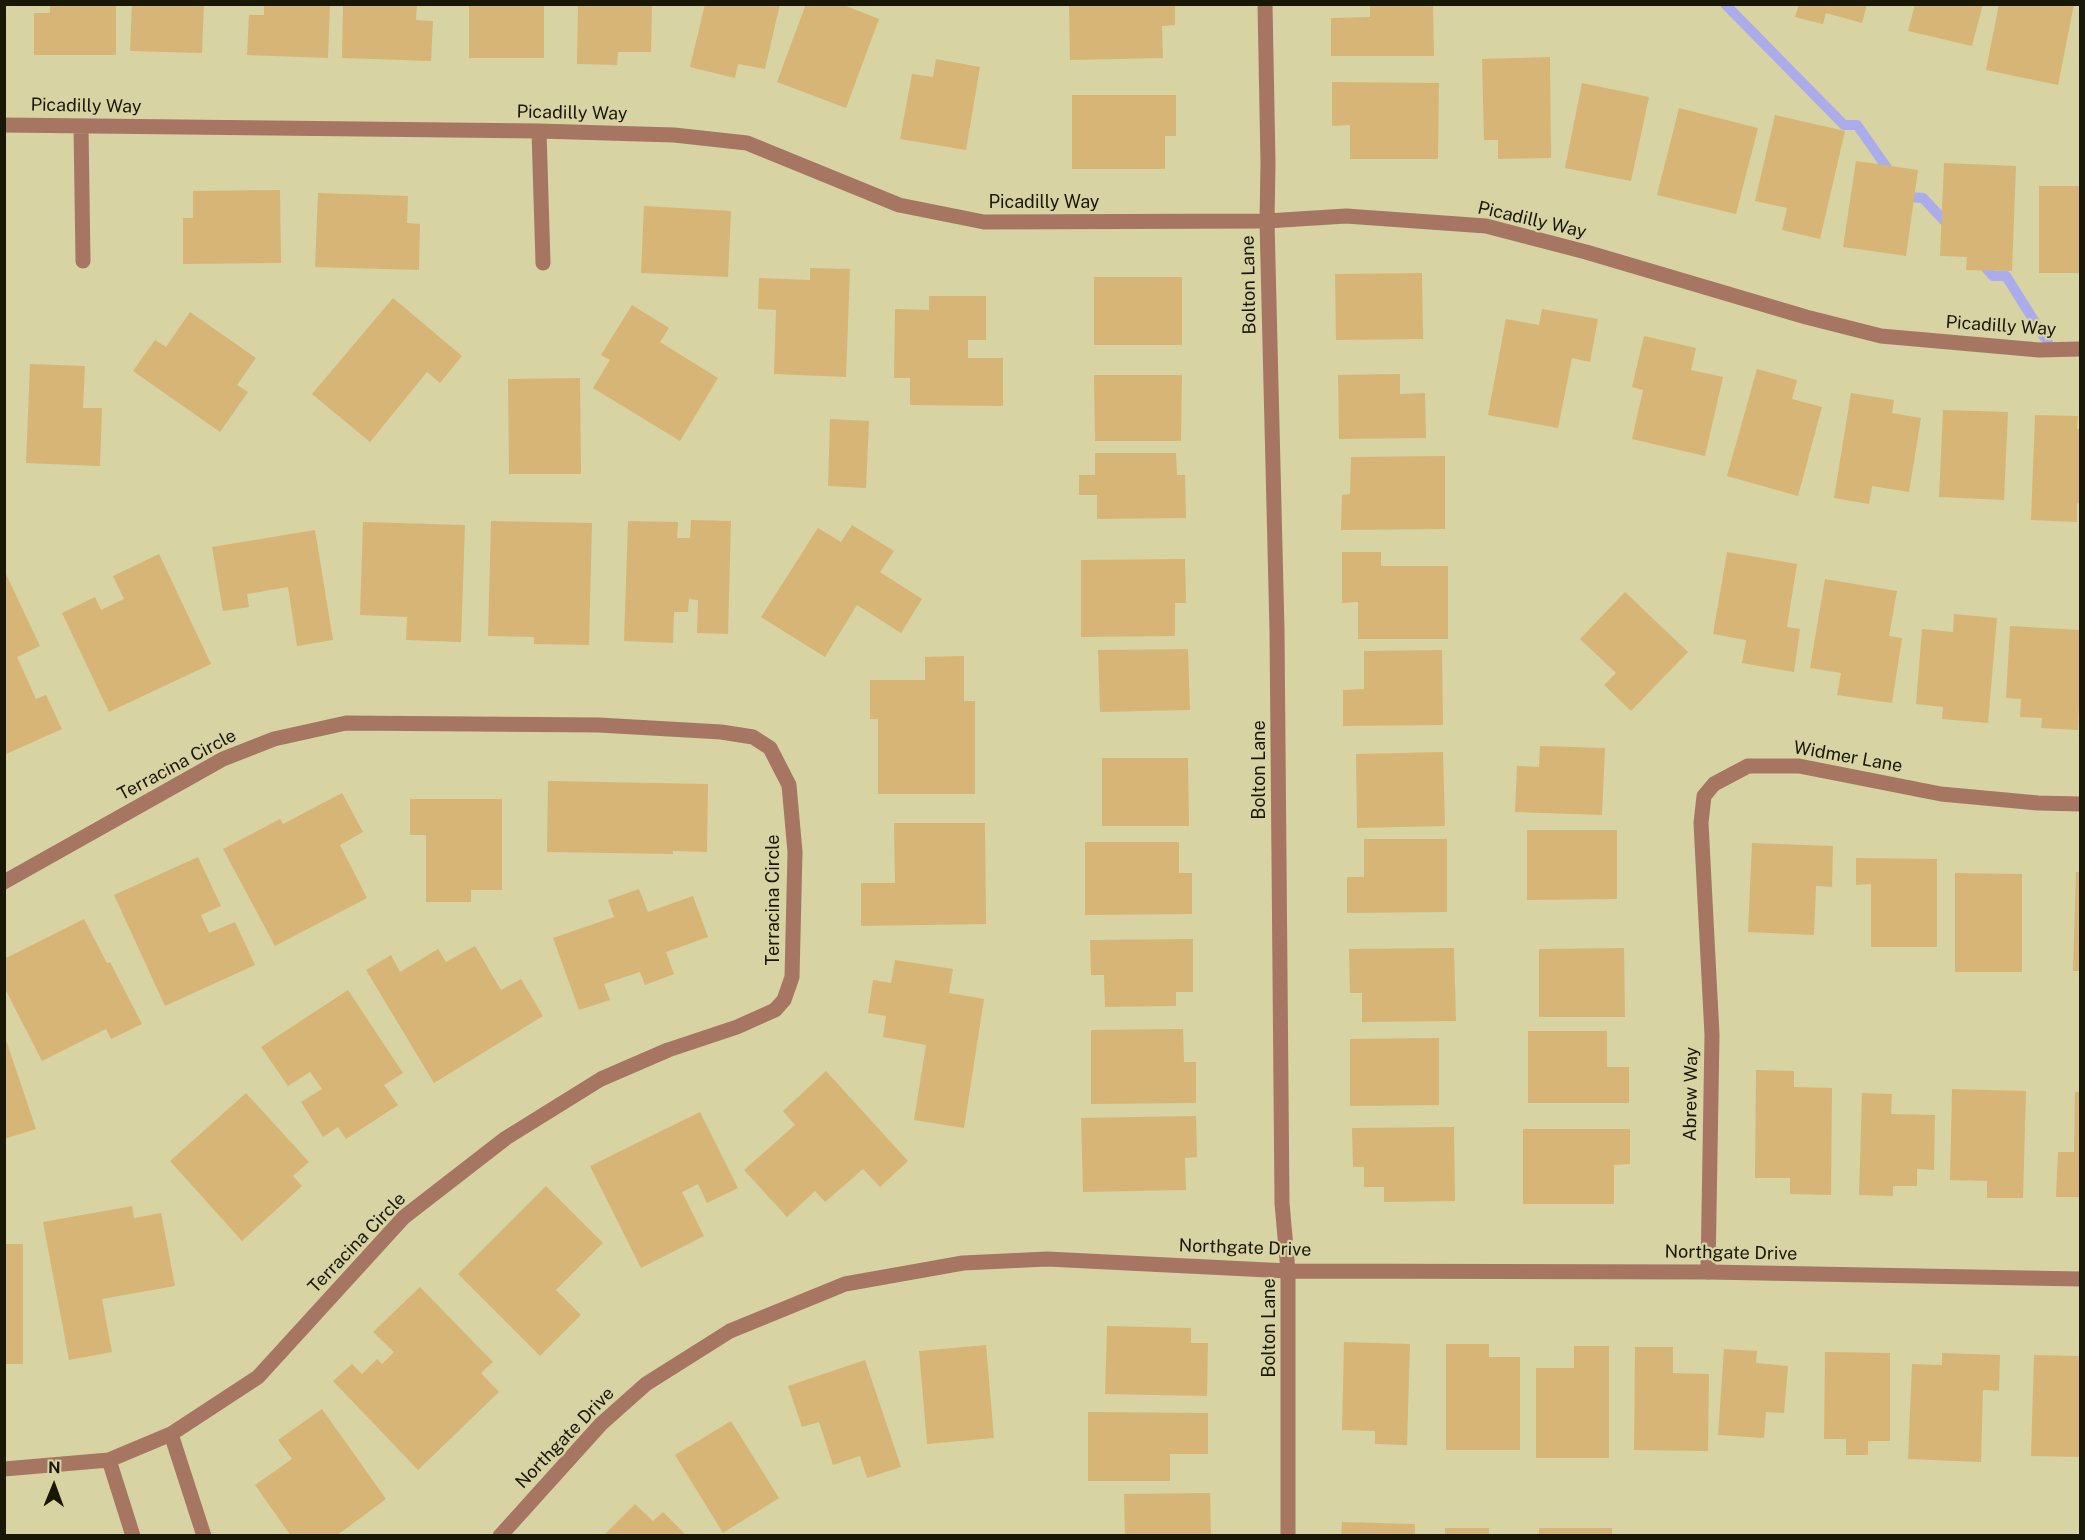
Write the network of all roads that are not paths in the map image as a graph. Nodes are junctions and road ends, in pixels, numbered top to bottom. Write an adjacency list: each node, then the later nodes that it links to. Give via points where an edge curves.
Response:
1 (1264, 4): 5 (street, Bolton Lane)
2 (4, 125): 3 (street, Picadilly Way)
3 (81, 126): 4 (street, Picadilly Way); 6 (street)
4 (539, 131): 5 (street, Picadilly Way, via 674,135 747,143 898,205 984,222); 7 (street)
5 (1267, 221): 8 (street, Picadilly Way, via 1346,216 1486,226 1881,336 2039,350); 12 (street, Bolton Lane, via 1277,630 1282,1203)
6 (83, 261)
7 (543, 263)
8 (2080, 349)
9 (2080, 804): 11 (street, Widmer Lane, via 1941,794 1799,766 1748,766 1714,784 1704,796 1701,823)
10 (4, 882): 15 (street, Terracina Circle, via 223,759 274,739 346,723 599,725 721,732 753,738 770,748 789,784 795,852 792,977 776,1010 601,1079 506,1138 404,1217 258,1377)
11 (1706, 917): 13 (street, Abrew Way, via 1712,1035)
12 (1288, 1271): 13 (street, Northgate Drive); 20 (street, Northgate Drive, via 1047,1259 963,1263 845,1284 730,1331 646,1384 601,1424); 21 (street, Bolton Lane)
13 (1708, 1272): 14 (street, Northgate Drive)
14 (2080, 1279)
15 (171, 1434): 16 (street, Terracina Circle); 19 (street)
16 (109, 1460): 17 (street, Terracina Circle); 18 (street)
17 (4, 1469)
18 (134, 1536)
19 (204, 1536)
20 (500, 1536)
21 (1288, 1536)

